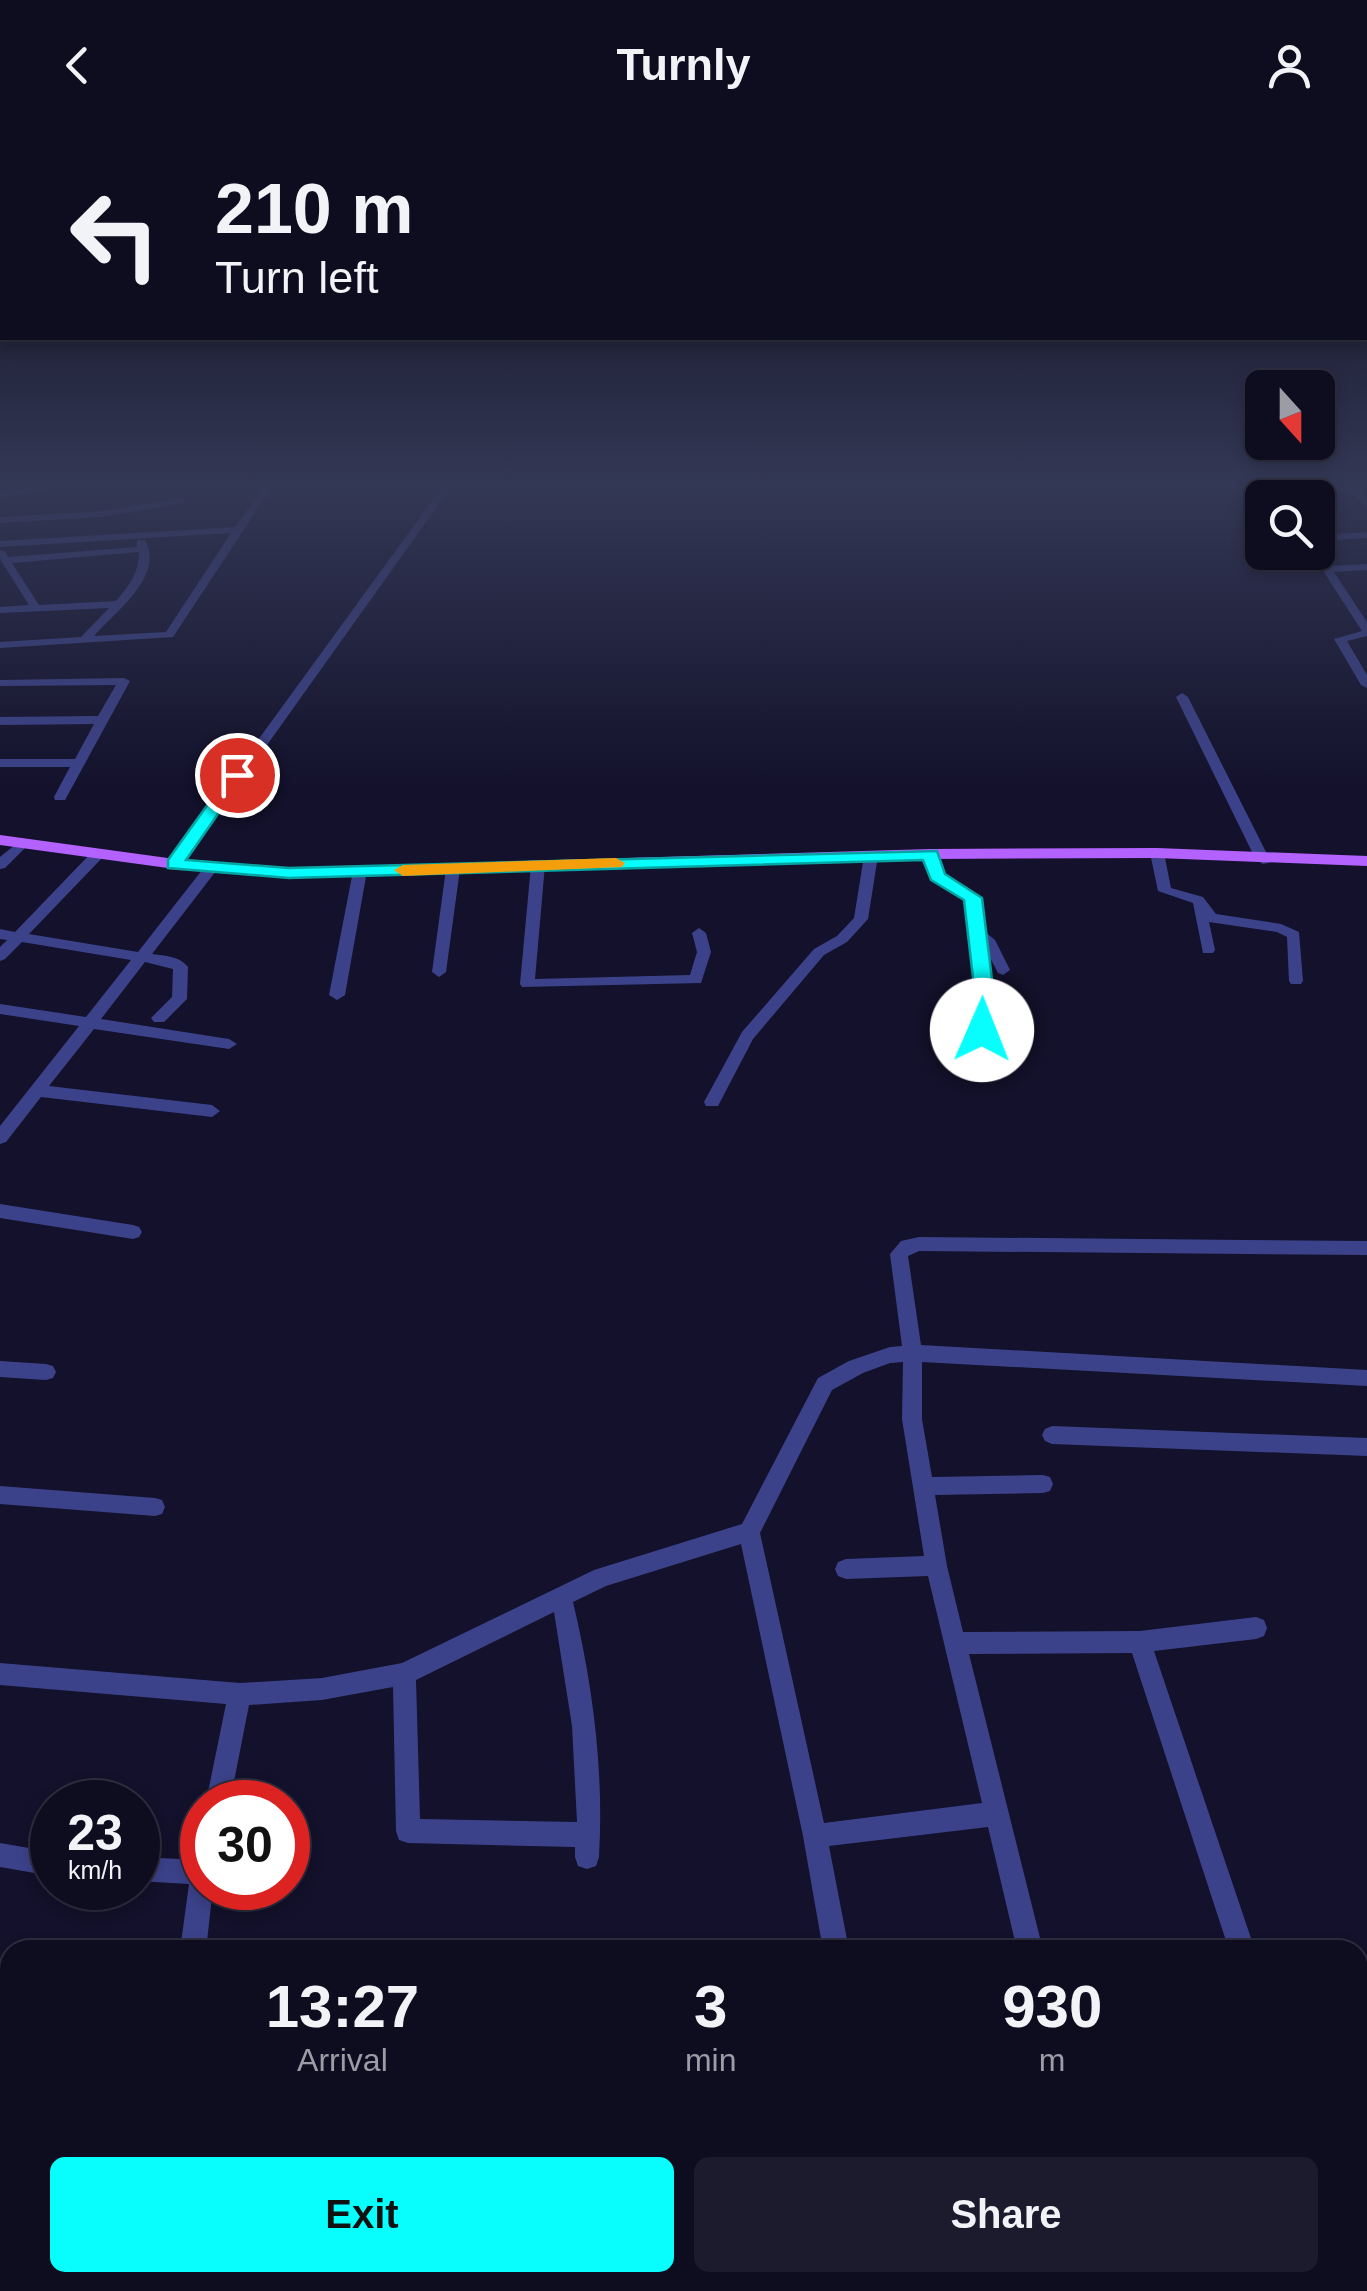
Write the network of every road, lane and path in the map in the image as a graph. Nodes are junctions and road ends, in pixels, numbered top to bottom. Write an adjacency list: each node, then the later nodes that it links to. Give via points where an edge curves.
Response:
1 (24, 588): 7 (street)
2 (129, 588): 6 (street)
3 (200, 588): 10 (street, via 169,635)
4 (373, 588): 28 (street)
5 (1338, 588): 9 (street)
6 (116, 604): 7 (street); 10 (street)
7 (36, 608): 8 (street)
8 (0, 610)
9 (1367, 632): 13 (street, via 1340,639)
10 (86, 638): 11 (street)
11 (0, 644)
12 (0, 682): 15 (street, via 122,679)
13 (1367, 685)
14 (1182, 697): 26 (street)
15 (104, 720): 16 (street); 18 (street)
16 (0, 721)
17 (0, 763): 18 (street)
18 (79, 764): 19 (street)
19 (60, 796)
20 (0, 840): 21 (main road)
21 (21, 844): 23 (main road); 29 (street)
22 (1157, 853): 24 (main road); 26 (main road); 34 (street, via 1165,891)
23 (98, 854): 28 (main road); 38 (street)
24 (930, 854): 25 (main road); 35 (street, via 937,876 973,898)
25 (871, 856): 30 (main road); 52 (street, via 861,920 819,952 747,1036)
26 (1263, 860): 27 (main road)
27 (1367, 861)
28 (174, 864): 31 (main road)
29 (0, 865)
30 (538, 865): 32 (main road); 36 (street, via 527,984 696,980 704,952)
31 (212, 868): 33 (main road); 41 (street)
32 (453, 870): 33 (main road); 43 (street)
33 (360, 872): 45 (street)
34 (1198, 900): 39 (street); 44 (street, via 1211,918 1294,935)
35 (978, 932): 42 (street); 49 (street, via 986,1012 982,1030)
36 (699, 933)
37 (0, 934): 38 (street)
38 (18, 936): 40 (street); 41 (street)
39 (1208, 950)
40 (0, 956)
41 (142, 958): 47 (street, via 181,967 179,999); 48 (street)
42 (1003, 970)
43 (438, 972)
44 (1296, 981)
45 (337, 995)
46 (0, 1009): 48 (street)
47 (159, 1018)
48 (90, 1024): 50 (street); 51 (street)
49 (970, 1036)
50 (228, 1044)
51 (39, 1091): 53 (street); 54 (street)
52 (712, 1102)
53 (212, 1111)
54 (0, 1138)
55 (0, 1212): 56 (street)
56 (130, 1232)
57 (1367, 1248): 58 (street, via 907,1246 899,1254)
58 (913, 1353): 61 (street); 65 (street, via 912,1419); 68 (street, via 890,1355 825,1384)
59 (0, 1369): 60 (street)
60 (46, 1372)
61 (1367, 1378)
62 (1052, 1435): 63 (street)
63 (1367, 1447)
64 (1043, 1484): 65 (street)
65 (923, 1486): 69 (street)
66 (0, 1495): 67 (street)
67 (156, 1507)
68 (749, 1532): 71 (street, via 602,1577); 80 (street)
69 (936, 1566): 70 (street); 74 (street)
70 (846, 1570)
71 (560, 1597): 76 (street); 76 (street, via 585,1748 588,1846 408,1832)
72 (1256, 1628): 73 (street)
73 (1140, 1642): 74 (street); 87 (street)
74 (954, 1644): 79 (street)
75 (0, 1674): 77 (street)
76 (404, 1674): 77 (street)
77 (240, 1694): 78 (street)
78 (222, 1780)
79 (994, 1814): 80 (street); 86 (street)
80 (815, 1836): 85 (street)
81 (1, 1859): 82 (street)
82 (30, 1862)
83 (198, 1910): 84 (street)
84 (194, 1940)
85 (834, 1940)
86 (1027, 1940)
87 (1239, 1940)

